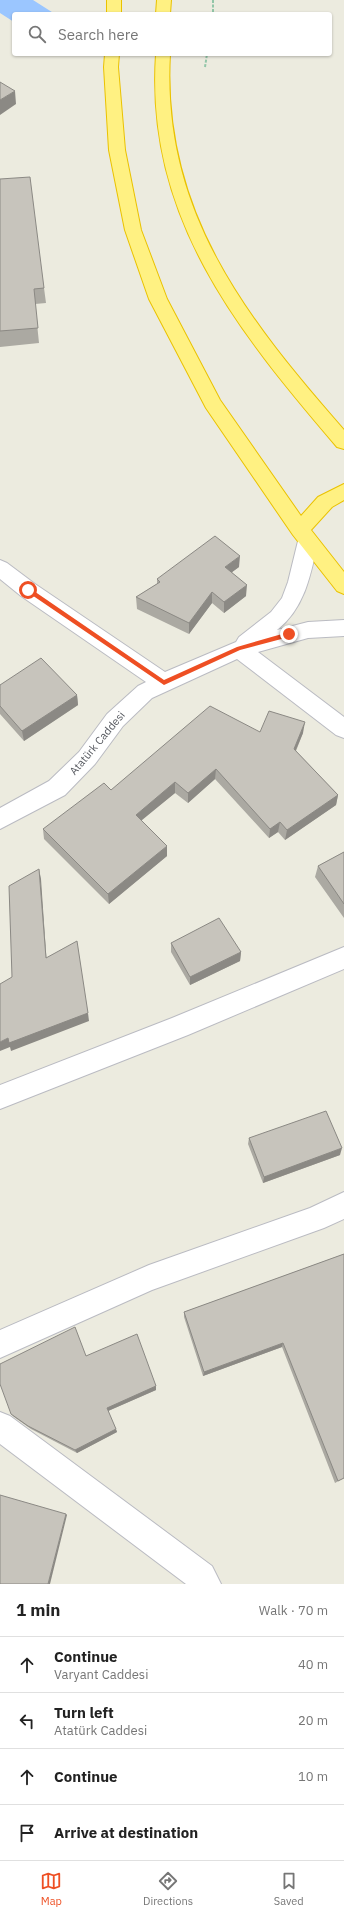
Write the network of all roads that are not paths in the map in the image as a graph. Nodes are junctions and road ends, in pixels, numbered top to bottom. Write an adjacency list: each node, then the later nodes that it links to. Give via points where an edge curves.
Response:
1 (114, 0): 3 (highway)
2 (164, 0): 4 (highway)
3 (114, 12)
4 (163, 12)
5 (112, 56): 9 (highway, via 117,150 133,230 158,299 212,403)
6 (163, 56): 7 (highway, via 162,102 167,138 176,182 195,236 218,281 242,319 281,370)
7 (344, 442)
8 (344, 492): 9 (highway, via 326,502)
9 (304, 535): 11 (highway); 13 (street, via 299,578 291,600 278,617)
10 (0, 568): 14 (street)
11 (344, 586)
12 (344, 628): 13 (street, via 308,630)
13 (239, 648): 14 (street, Atatürk Caddesi); 15 (street)
14 (164, 683): 16 (street, Atatürk Caddesi, via 145,692 131,704 115,720 87,758 57,788)
15 (344, 729)
16 (0, 819)
17 (344, 958): 18 (street, via 179,1027)
18 (0, 1097)
19 (344, 1205): 20 (street, via 315,1219 149,1278)
20 (0, 1344)
21 (0, 1426): 22 (street, via 201,1577)
22 (206, 1584)

